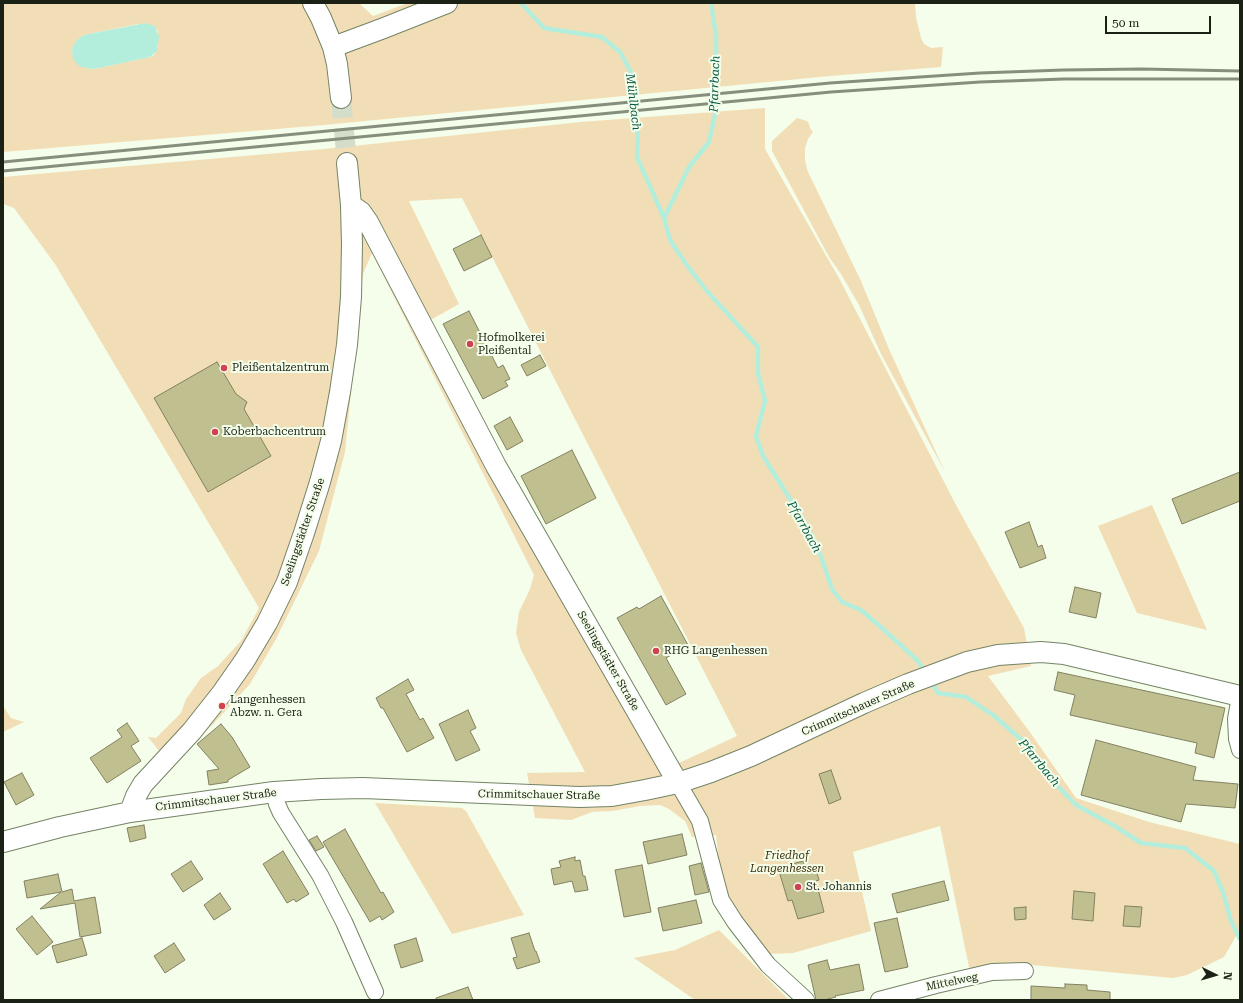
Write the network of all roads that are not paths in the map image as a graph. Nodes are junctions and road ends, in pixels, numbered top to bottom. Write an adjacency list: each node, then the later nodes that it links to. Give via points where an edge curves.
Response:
1 (312, 3): 3 (street, via 322,18)
2 (446, 3): 3 (street)
3 (333, 47): 4 (street)
4 (341, 98)
5 (348, 163): 6 (street, Seelingstädter Straße)
6 (351, 205): 9 (street, Seelingstädter Straße, via 361,212 368,222 496,466); 11 (street, Seelingstädter Straße, via 350,297 347,345 340,392 320,482 287,582 245,660 192,731 143,784)
7 (1240, 696): 8 (street, via 1236,719); 9 (street, Crimmitschauer Straße, via 1064,654 1040,652 998,655 968,662 908,684 751,756)
8 (1240, 750)
9 (678, 783): 10 (street, Crimmitschauer Straße, via 612,796 579,798 363,788); 15 (street, via 700,821 721,900 768,965)
10 (274, 792): 11 (street, Crimmitschauer Straße); 14 (street, via 281,813 320,875 344,922)
11 (130, 812): 12 (street, Crimmitschauer Straße)
12 (3, 842)
13 (1025, 971): 16 (street, Mittelweg, via 992,972)
14 (375, 992)
15 (806, 1000)
16 (879, 1000)

